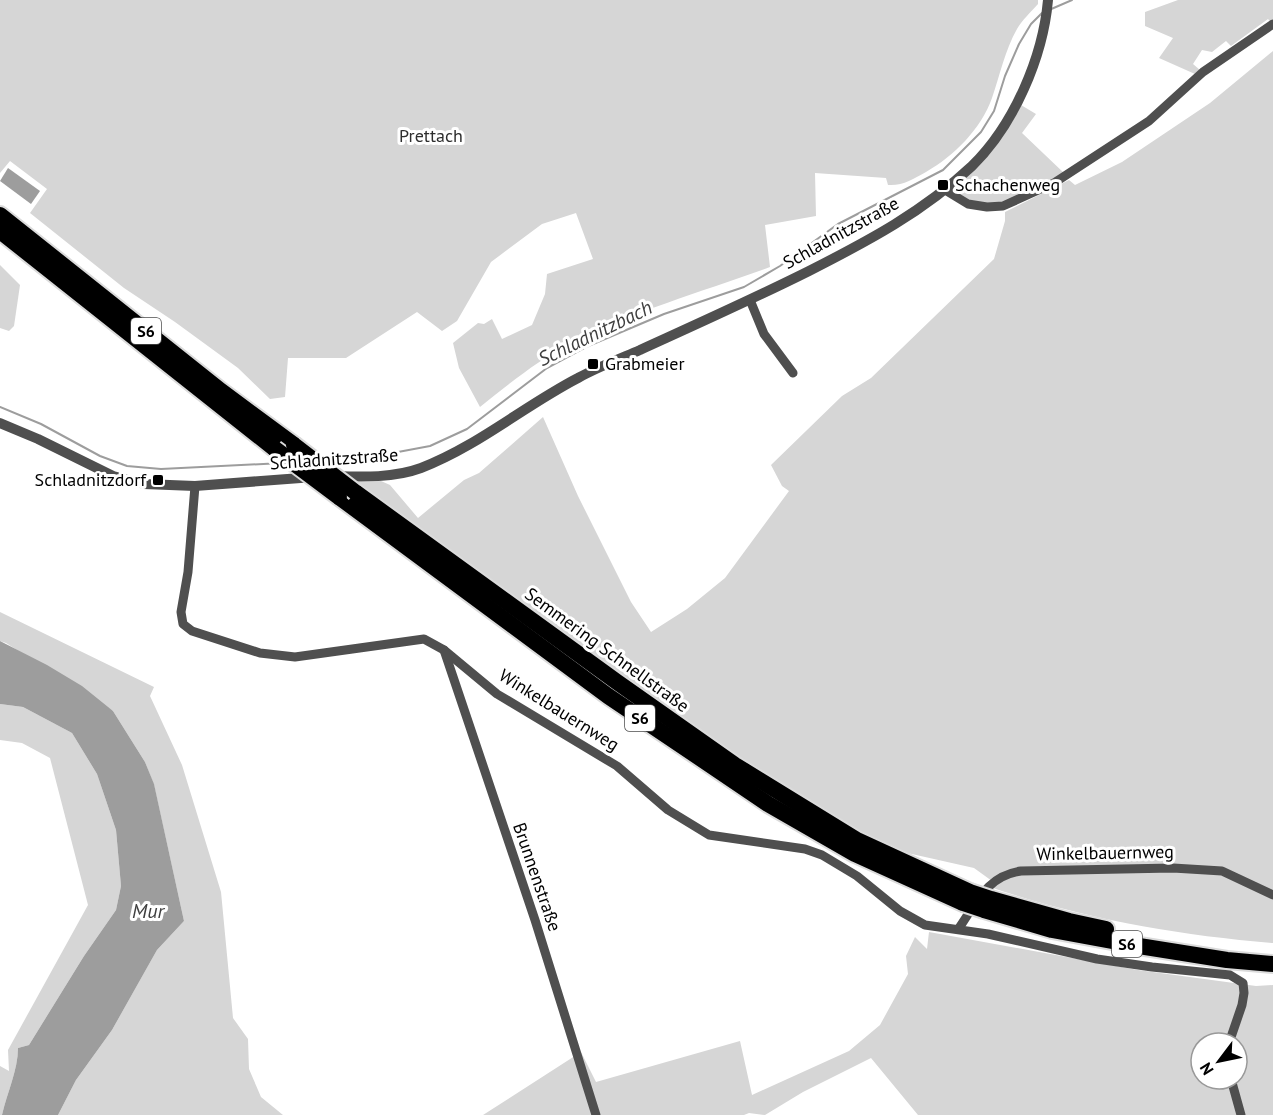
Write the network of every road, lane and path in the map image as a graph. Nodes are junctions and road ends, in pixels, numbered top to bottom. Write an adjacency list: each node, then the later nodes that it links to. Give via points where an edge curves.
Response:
1 (1048, 0): 3 (street, Schladnitzstraße, via 1043,37 1010,119 973,165)
2 (1273, 24): 3 (street, via 1203,72 1149,121 1054,183 1003,206 968,204)
3 (945, 190): 6 (street, Schladnitzstraße, via 869,241)
4 (0, 214): 12 (highway, Semmering Schnellstraße / S6, bridge, via 221,391 617,682 735,765 857,840)
5 (0, 231): 12 (highway, Semmering Schnellstraße / S6, bridge, via 275,449 608,696 768,804 855,855)
6 (750, 300): 7 (street, via 765,334); 9 (street, Schladnitzstraße, via 577,378 472,444 417,469 371,477 285,478)
7 (793, 373)
8 (0, 423): 9 (street, Schladnitzstraße, via 113,476 144,484)
9 (195, 486): 10 (street, Winkelbauernweg, via 181,612 183,624 192,631 260,653 295,657 424,639)
10 (444, 650): 14 (street, Winkelbauernweg, via 498,694 617,766 668,810 709,835 805,849 857,876 913,919 939,928); 19 (street, Brunnenstraße)
11 (1273, 895): 14 (street, Winkelbauernweg, via 1222,872 1173,868 1021,871 1007,873 987,886)
12 (967, 897): 13 (highway, Semmering Schnellstraße / S6, bridge)
13 (987, 904): 15 (highway, Semmering Schnellstraße / S6, via 1152,939); 16 (highway, Semmering Schnellstraße / S6, via 1052,930 1227,960)
14 (959, 928): 17 (street, Winkelbauernweg, via 1097,958 1230,975 1243,983 1244,993)
15 (1273, 952)
16 (1273, 964)
17 (1233, 1031)
18 (1234, 1091): 20 (street)
19 (596, 1115)
20 (1241, 1115)

